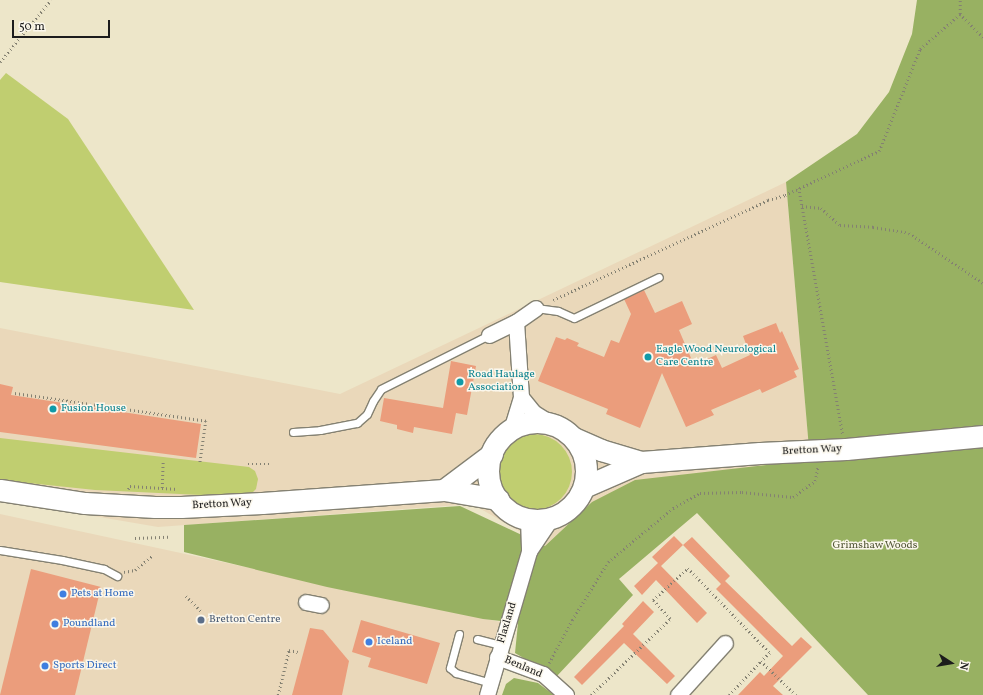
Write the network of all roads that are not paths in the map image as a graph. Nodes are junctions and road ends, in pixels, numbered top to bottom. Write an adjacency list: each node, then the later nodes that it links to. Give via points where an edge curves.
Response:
1 (659, 277): 2 (lane, via 574,318 558,311)
2 (536, 308): 3 (street)
3 (516, 322): 4 (street); 5 (street)
4 (489, 335): 8 (lane, via 381,389 367,414 357,423)
5 (521, 397): 6 (street, via 533,412); 7 (street)
6 (554, 425): 7 (street, via 539,422 524,424); 10 (street)
7 (511, 430): 11 (street, via 502,438)
8 (293, 432)
9 (983, 436): 12 (street, Bretton Way, via 846,449)
10 (574, 438): 12 (street, Bretton Way, via 601,450); 13 (street, via 585,461)
11 (492, 454): 15 (street); 16 (street, via 489,474 491,487)
12 (641, 462): 13 (street, Bretton Way)
13 (584, 487): 17 (street, via 571,506)
14 (0, 490): 15 (street, Bretton Way, via 85,504 181,507)
15 (444, 490): 16 (street, Bretton Way)
16 (498, 499): 18 (street, via 511,512)
17 (551, 518): 18 (street); 20 (street, Flaxland)
18 (528, 519): 20 (street, Flaxland)
19 (0, 550): 21 (lane, via 68,561)
20 (529, 551): 27 (street, Flaxland)
21 (120, 574)
22 (306, 602): 23 (street)
23 (320, 605)
24 (459, 634): 28 (lane, via 450,668)
25 (477, 639): 27 (lane)
26 (725, 643): 30 (street)
27 (499, 651): 28 (street, Flaxland); 29 (street, Benland, via 543,674)
28 (488, 689)
29 (566, 695)
30 (678, 695)

